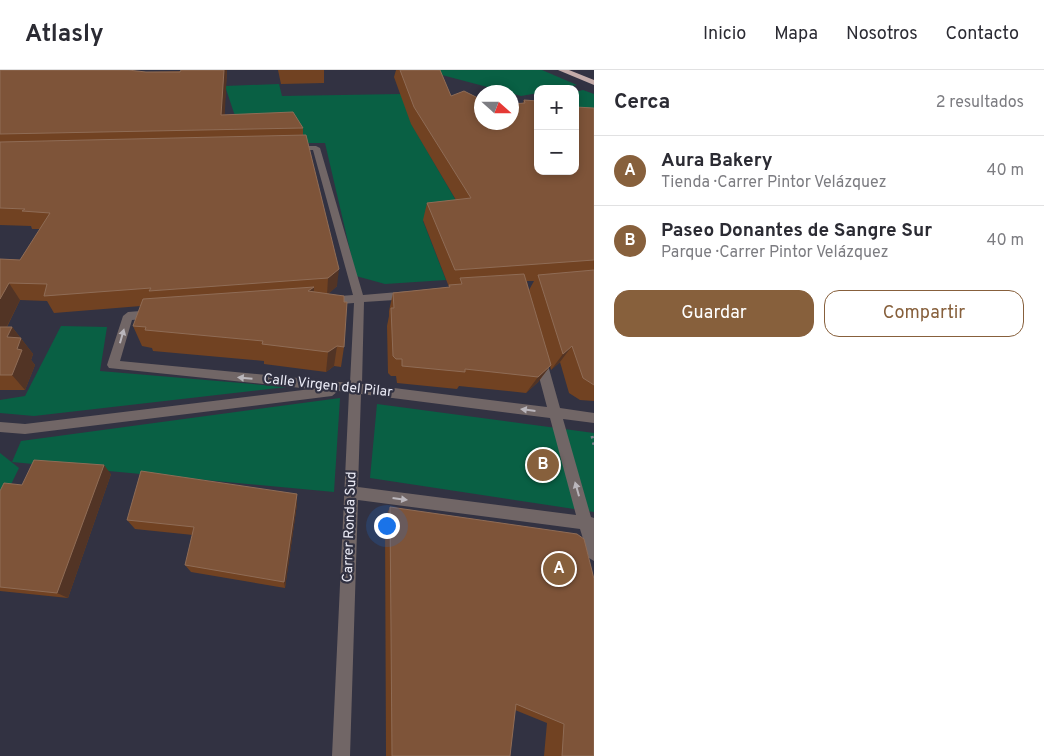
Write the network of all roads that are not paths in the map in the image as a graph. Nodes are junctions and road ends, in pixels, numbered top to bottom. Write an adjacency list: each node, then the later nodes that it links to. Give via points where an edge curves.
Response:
1 (562, 70): 4 (highway)
2 (584, 70): 3 (highway)
3 (594, 74)
4 (594, 83)
5 (286, 148): 7 (street, Carrer Ronda Sud, via 316,148)
6 (425, 294): 7 (street)
7 (359, 299): 8 (street); 11 (street, Carrer Ronda Sud)
8 (320, 302)
9 (166, 313): 11 (street, Calle Virgen del Pilar, one-way to 9, via 113,365 128,316)
10 (536, 341): 12 (street)
11 (356, 388): 12 (street, Calle Virgen del Pilar, one-way to 11); 14 (street, via 25,429); 15 (street, Carrer Ronda Sud)
12 (556, 414): 13 (street, Calle Virgen del Pilar); 16 (street, one-way to 12)
13 (594, 418)
14 (0, 427)
15 (352, 493): 16 (street, one-way to 16); 18 (street, Carrer Ronda Sud)
16 (590, 524): 17 (street)
17 (594, 553)
18 (341, 756)

